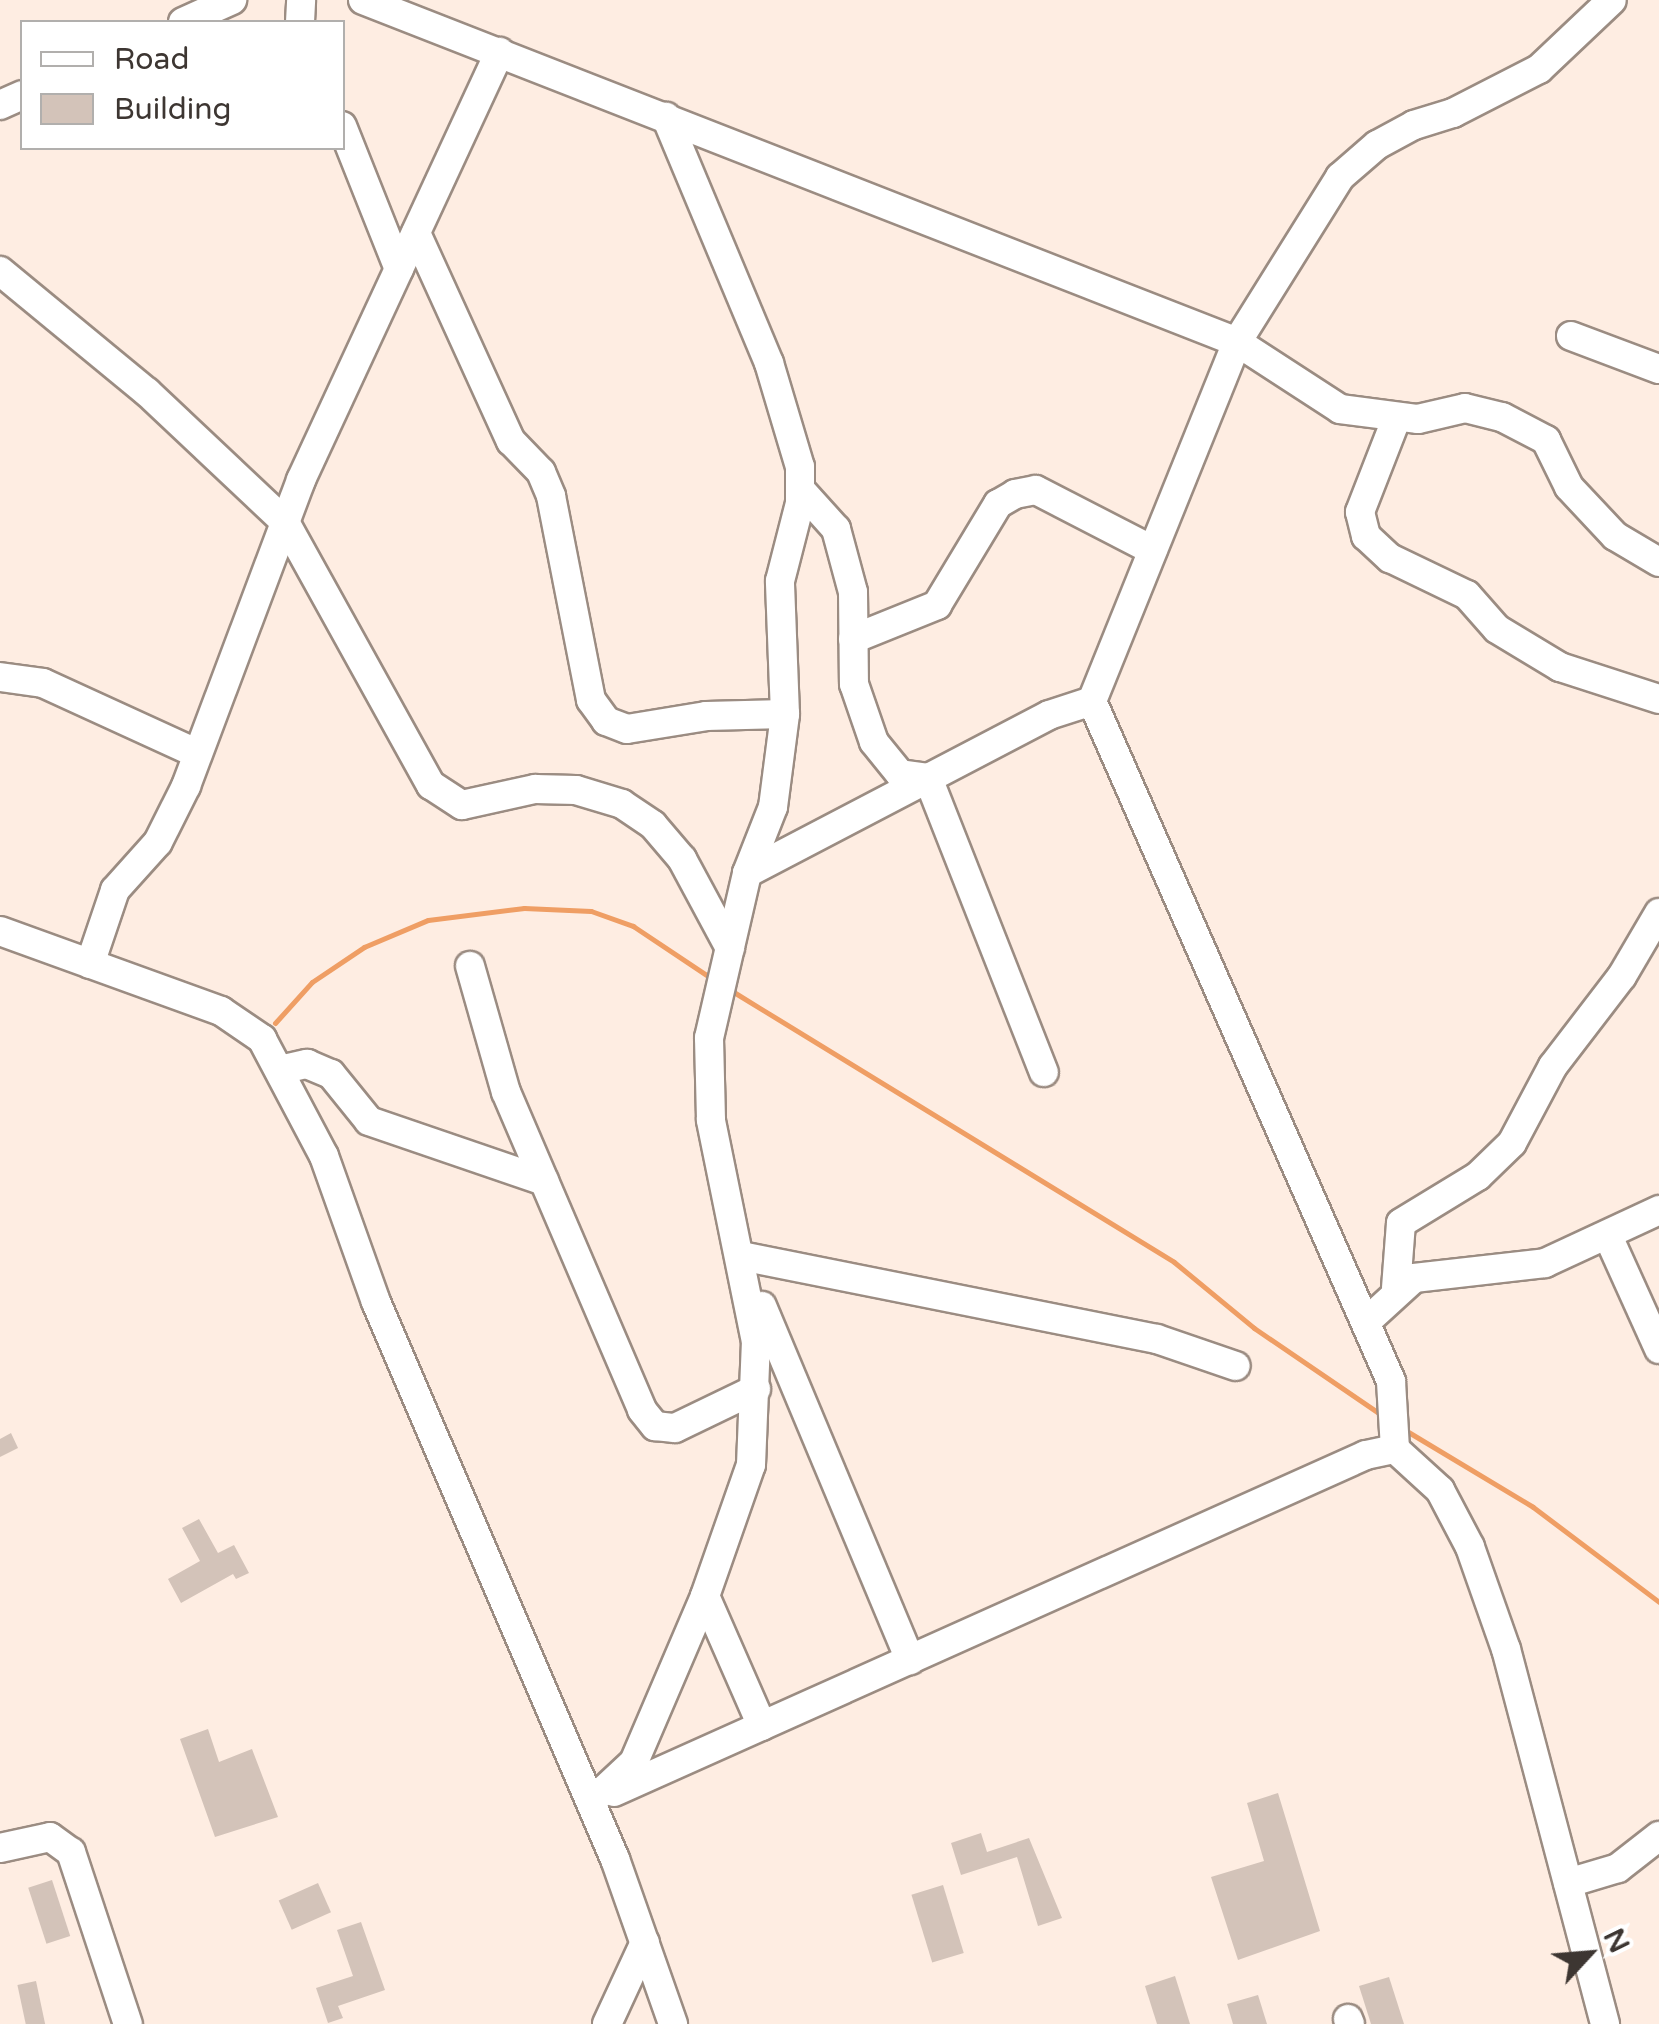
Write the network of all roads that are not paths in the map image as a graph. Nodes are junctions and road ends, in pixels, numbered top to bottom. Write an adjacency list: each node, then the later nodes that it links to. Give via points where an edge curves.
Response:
1 (232, 0): 4 (street)
2 (362, 0): 5 (street)
3 (1612, 0): 12 (street, via 1539,69 1377,145 1340,177)
4 (187, 20)
5 (500, 52): 6 (street); 8 (street)
6 (666, 117): 12 (street); 15 (street, via 769,362 800,467)
7 (345, 134): 9 (street)
8 (416, 233): 9 (street); 23 (street, via 511,441 541,472 551,496 591,700 606,721 627,729 706,716)
9 (399, 269): 16 (street)
10 (0, 271): 16 (street, via 243,476)
11 (1571, 336): 13 (street)
12 (1237, 342): 14 (street, via 1340,409); 17 (street)
13 (1659, 369)
14 (1397, 418): 18 (street, via 1465,408 1546,440 1569,487 1615,536); 21 (street, via 1360,512 1366,536 1390,558 1467,596 1498,629 1560,666)
15 (800, 489): 19 (street, via 836,529 853,592); 23 (street, via 780,581)
16 (285, 522): 24 (street); 29 (street, via 430,785 462,805 535,789 576,790 622,804 653,824 682,858)
17 (1152, 550): 19 (street, via 1036,490 1014,494 982,526 937,605); 22 (street)
18 (1659, 562)
19 (853, 639): 25 (street, via 854,684 874,742 900,774)
20 (0, 676): 24 (street, via 43,683)
21 (1659, 699)
22 (1092, 701): 25 (street, via 1049,715); 39 (street)
23 (785, 714): 26 (street, via 773,807)
24 (198, 754): 30 (street, via 158,842 115,890)
25 (928, 778): 26 (street); 33 (street)
26 (748, 874): 29 (street)
27 (1659, 913): 38 (street, via 1614,988 1553,1066 1512,1143 1478,1176 1402,1223)
28 (0, 931): 30 (street)
29 (730, 948): 37 (street, via 709,1038 708,1077)
30 (90, 964): 32 (street, via 221,1012 262,1039)
31 (470, 966): 34 (street, via 492,1052)
32 (280, 1070): 34 (street, via 308,1064 332,1074 370,1121); 47 (street, via 324,1156 376,1302)
33 (1044, 1072)
34 (544, 1181): 42 (street, via 629,1382 655,1426 675,1428)
35 (1659, 1210): 36 (street)
36 (1608, 1236): 38 (street, via 1545,1263 1414,1278); 40 (street)
37 (741, 1256): 41 (street, via 1157,1339); 42 (street, via 756,1342); 45 (street)
38 (1396, 1288): 39 (street)
39 (1366, 1322): 43 (street)
40 (1659, 1349)
41 (1236, 1366)
42 (756, 1389): 44 (street, via 751,1465)
43 (1396, 1431): 45 (street, via 1366,1455); 50 (street, via 1440,1490 1470,1547 1506,1648)
44 (706, 1596): 46 (street); 47 (street, via 634,1762)
45 (910, 1660): 46 (street)
46 (762, 1726): 47 (street)
47 (591, 1802): 51 (street)
48 (1659, 1836): 50 (street, via 1618,1868)
49 (0, 1848): 52 (street, via 50,1837 70,1852)
50 (1568, 1883): 55 (street)
51 (644, 1942): 53 (street); 54 (street)
52 (128, 2024)
53 (608, 2024)
54 (674, 2024)
55 (1606, 2024)

